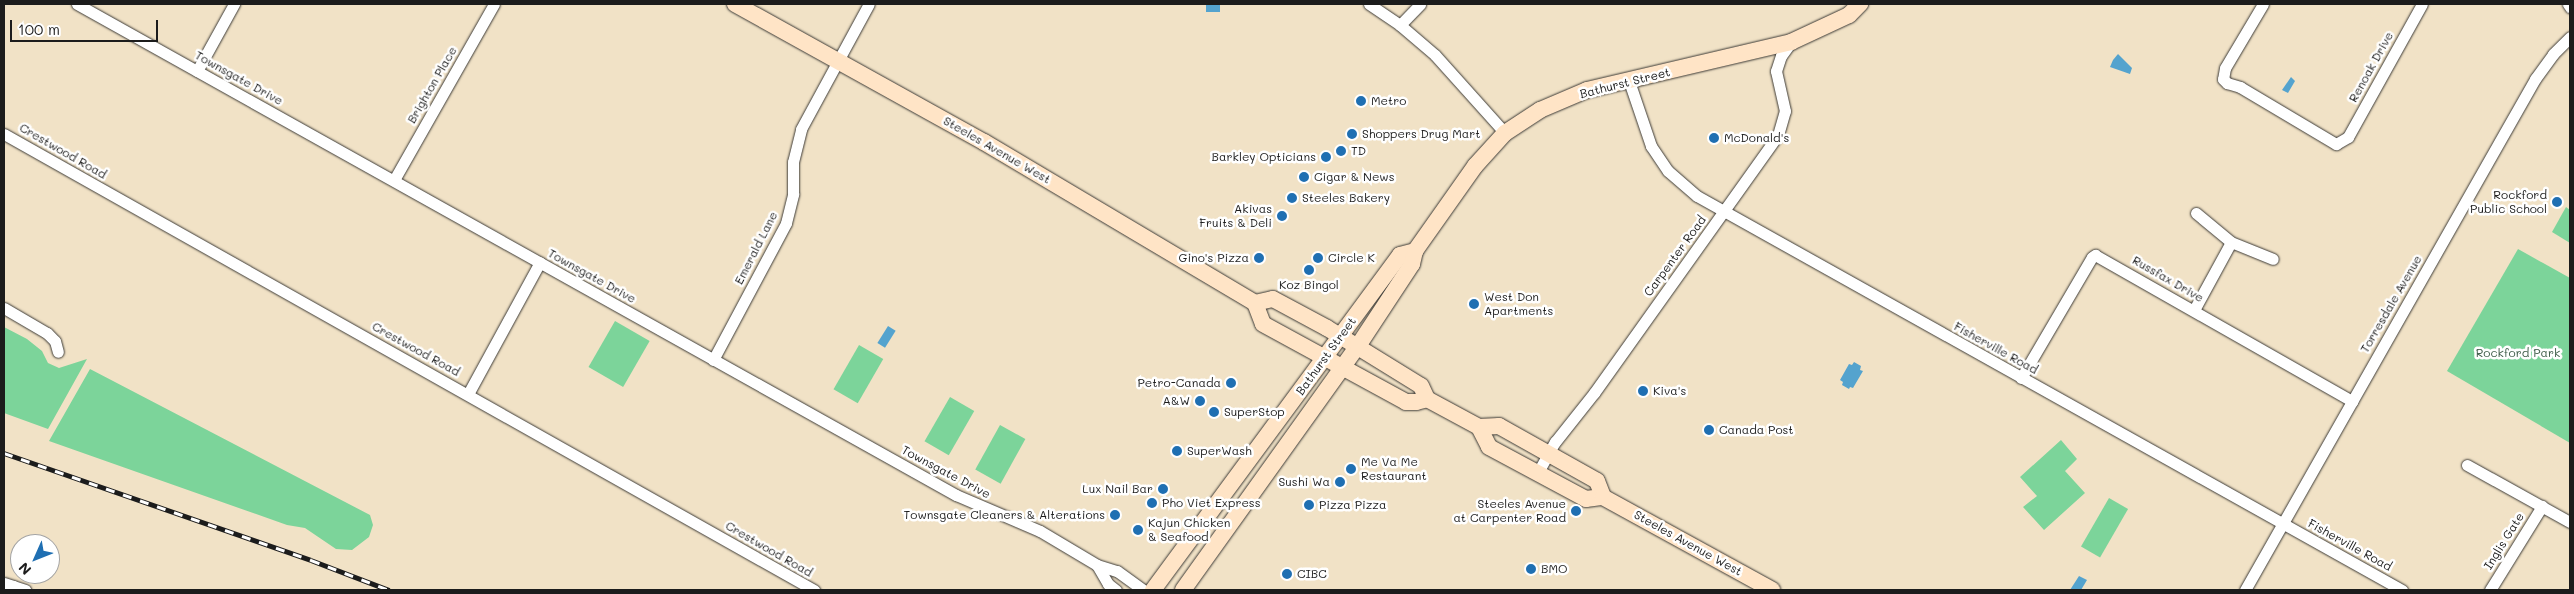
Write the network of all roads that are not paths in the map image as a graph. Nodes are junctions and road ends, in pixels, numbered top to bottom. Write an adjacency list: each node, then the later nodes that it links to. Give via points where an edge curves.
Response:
1 (77, 4): 17 (street, Townsgate Drive)
2 (234, 4): 17 (street)
3 (494, 4): 21 (street, Brighton Place)
4 (735, 4): 16 (main road, Steeles Avenue West)
5 (869, 4): 16 (street, Emerald Lane)
6 (1369, 4): 13 (street)
7 (1420, 4): 13 (street)
8 (1860, 4): 15 (main road, Bathurst Street, via 1849,15)
9 (2263, 4): 10 (street, Renoak Drive, via 2225,68 2223,79 2336,144 2348,137)
10 (2422, 4)
11 (2568, 4): 12 (street)
12 (2570, 7)
13 (1400, 25): 19 (street, via 1435,55)
14 (2570, 38): 40 (street, Torresdale Avenue, via 2534,79)
15 (1791, 42): 18 (main road, Bathurst Street); 22 (street, Carpenter Road, via 1776,71 1785,111 1778,135)
16 (838, 61): 28 (main road, Steeles Avenue West, via 984,142); 35 (street, Emerald Lane, via 796,143 793,194 786,223)
17 (197, 70): 21 (street, Townsgate Drive)
18 (1629, 81): 19 (main road, Bathurst Street, via 1587,90 1540,110); 22 (street, Fisherville Road, via 1651,146 1668,171 1697,196)
19 (1505, 133): 25 (main road, Bathurst Street, via 1475,166)
20 (4, 134): 38 (street, Crestwood Road)
21 (394, 180): 27 (street, Townsgate Drive)
22 (1724, 211): 37 (street, Fisherville Road); 42 (street, Carpenter Road)
23 (2196, 212): 24 (street)
24 (2231, 242): 26 (street); 30 (street)
25 (1415, 251): 31 (main road, Bathurst Street, via 1400,255); 32 (main road, Bathurst Street, via 1412,264)
26 (2273, 259)
27 (540, 262): 35 (street, Townsgate Drive); 38 (street)
28 (1255, 303): 31 (main road, Steeles Avenue West, via 1273,299); 34 (main road, via 1263,324)
29 (4, 308): 33 (street, via 47,333 55,341)
30 (2194, 310): 37 (street, Russfax Drive, via 2093,255); 40 (street, Russfax Drive)
31 (1341, 336): 32 (main road, Steeles Avenue West); 34 (main road, Bathurst Street)
32 (1358, 346): 36 (main road, Bathurst Street); 39 (main road, Steeles Avenue West, via 1421,386)
33 (58, 352)
34 (1325, 357): 36 (main road); 55 (main road, Bathurst Street)
35 (713, 360): 49 (street, Townsgate Drive, via 956,495 1040,531)
36 (1343, 367): 39 (main road, via 1406,402); 56 (main road, Bathurst Street)
37 (2022, 378): 48 (street, Fisherville Road)
38 (468, 394): 52 (street, Crestwood Road)
39 (1427, 399): 41 (main road, Steeles Avenue West)
40 (2352, 400): 48 (street, Torresdale Avenue)
41 (1479, 428): 42 (main road, Steeles Avenue West, via 1498,426); 44 (main road, Steeles Avenue West, via 1489,447)
42 (1546, 455): 44 (street, Carpenter Road); 45 (main road, Steeles Avenue West, via 1597,481)
43 (2467, 465): 46 (street)
44 (1537, 474): 45 (main road, Steeles Avenue West, via 1586,499)
45 (1604, 497): 57 (main road, Steeles Avenue West)
46 (2542, 506): 47 (street); 60 (street, Inglis Gate)
47 (2570, 522)
48 (2283, 524): 58 (street, Torresdale Avenue); 59 (street, Fisherville Road)
49 (1096, 565): 53 (street, Townsgate Drive); 54 (street, Townsgate Drive, via 1117,571)
50 (9, 586): 51 (street)
51 (25, 590)
52 (814, 590)
53 (1116, 590)
54 (1144, 590)
55 (1153, 590)
56 (1182, 590)
57 (1772, 590)
58 (2245, 590)
59 (2402, 590)
60 (2490, 590)

